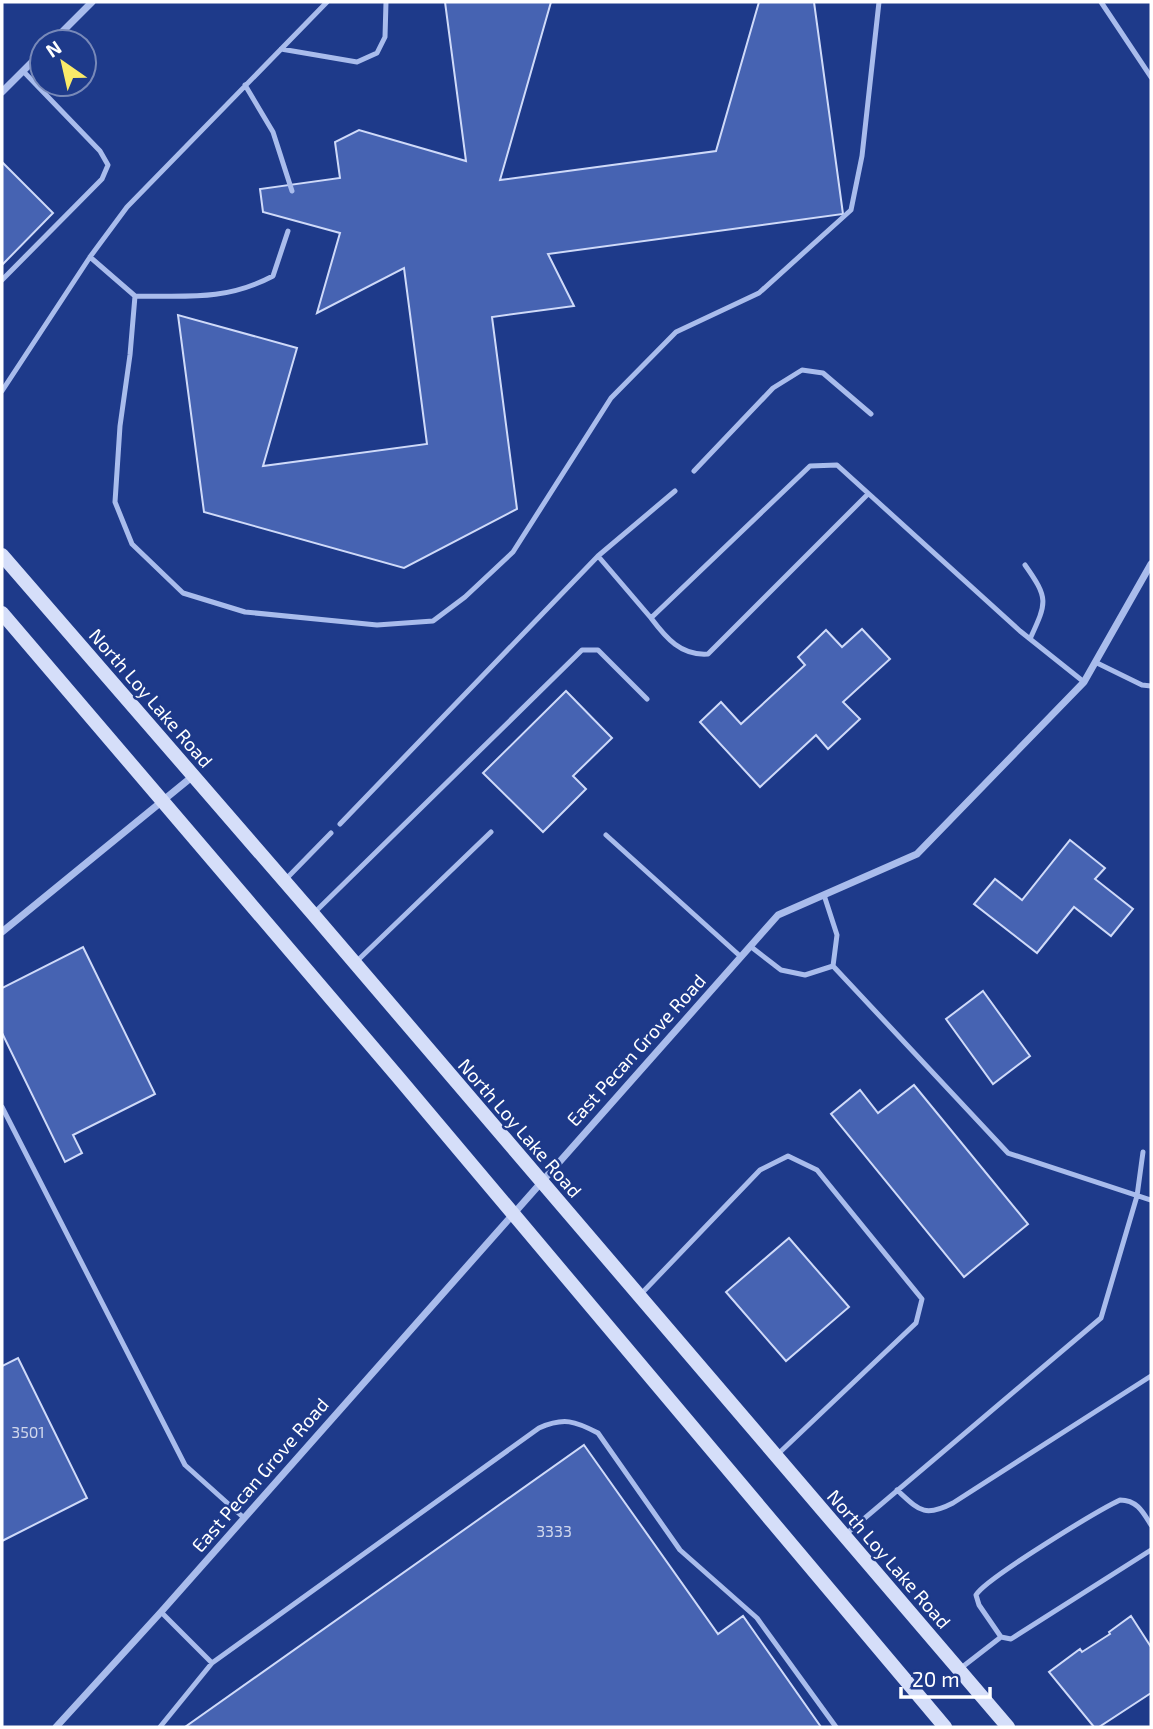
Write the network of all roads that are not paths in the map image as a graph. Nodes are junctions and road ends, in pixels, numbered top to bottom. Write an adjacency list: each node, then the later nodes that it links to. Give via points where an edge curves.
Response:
1 (92, 2): 6 (street)
2 (327, 2): 7 (lane)
3 (386, 2): 7 (lane, via 385,37 377,53 357,62)
4 (879, 2): 17 (lane, via 862,156 851,210 759,293 676,332 611,398 513,552 433,621 377,625 245,612 184,593 132,544 115,502)
5 (1101, 2): 10 (lane)
6 (66, 28)
7 (281, 49): 11 (lane)
8 (28, 66): 9 (street)
9 (23, 71): 12 (street); 16 (lane, via 100,150 108,165 102,179)
10 (1151, 77)
11 (246, 85): 13 (lane, via 273,132); 15 (lane, via 127,207)
12 (2, 92)
13 (292, 191)
14 (288, 231): 17 (lane, via 273,276 253,286 215,296)
15 (90, 257): 17 (lane); 18 (lane)
16 (2, 280)
17 (135, 296)
18 (2, 391)
19 (872, 414): 20 (lane, via 823,373 802,370 773,388)
20 (694, 471)
21 (675, 491): 24 (lane)
22 (868, 494): 28 (lane, via 837,465 810,466); 28 (lane, via 708,654 694,655 668,641); 29 (lane)
23 (2, 555): 34 (main road, North Loy Lake Road)
24 (598, 556): 28 (lane); 36 (lane)
25 (1151, 564): 30 (street, East Pecan Grove Road)
26 (1026, 565): 29 (lane, via 1042,588 1043,610)
27 (2, 613): 35 (main road)
28 (651, 618)
29 (1030, 639): 31 (lane)
30 (1095, 662): 31 (street, East Pecan Grove Road); 32 (lane)
31 (1084, 682): 41 (street, East Pecan Grove Road, via 917,854)
32 (1151, 686)
33 (647, 699): 42 (lane, via 598,650 582,650)
34 (193, 776): 35 (street); 40 (main road, North Loy Lake Road)
35 (162, 801): 43 (street); 53 (main road)
36 (340, 824)
37 (491, 832): 46 (lane)
38 (331, 833): 40 (lane)
39 (606, 835): 45 (lane)
40 (284, 881): 42 (main road, North Loy Lake Road)
41 (824, 895): 44 (street, East Pecan Grove Road, via 778,915); 47 (lane, via 837,935)
42 (313, 914): 46 (main road, North Loy Lake Road)
43 (2, 932)
44 (750, 946): 45 (street, East Pecan Grove Road); 47 (lane, via 781,970 805,975)
45 (740, 956): 50 (street, East Pecan Grove Road)
46 (354, 963): 50 (main road, North Loy Lake Road)
47 (833, 966): 51 (lane, via 1008,1153)
48 (2, 1107): 58 (lane, via 185,1465)
49 (1143, 1152): 51 (lane)
50 (540, 1181): 53 (street, East Pecan Grove Road); 54 (main road, North Loy Lake Road)
51 (1137, 1196): 52 (lane); 57 (lane, via 1101,1318)
52 (1151, 1200)
53 (513, 1213): 58 (street, East Pecan Grove Road); 69 (main road)
54 (639, 1296): 56 (main road, North Loy Lake Road); 56 (lane, via 760,1170 788,1156 817,1170 922,1299 916,1323)
55 (1151, 1376): 57 (lane, via 936,1512 919,1510)
56 (776, 1456): 60 (main road, North Loy Lake Road)
57 (898, 1490): 60 (lane)
58 (244, 1518): 62 (street, East Pecan Grove Road)
59 (1151, 1525): 63 (lane, via 1140,1507 1120,1500 980,1588 976,1595 979,1605)
60 (844, 1536): 65 (main road, North Loy Lake Road)
61 (1151, 1550): 63 (lane, via 1019,1636)
62 (161, 1612): 64 (lane); 66 (street, East Pecan Grove Road)
63 (1000, 1637): 65 (lane)
64 (212, 1663): 67 (lane); 68 (lane, via 539,1428 556,1420 578,1422 598,1433 680,1550 757,1618)
65 (959, 1670): 70 (main road, North Loy Lake Road)
66 (56, 1727)
67 (160, 1727)
68 (836, 1727)
69 (945, 1727)
70 (1008, 1727)

